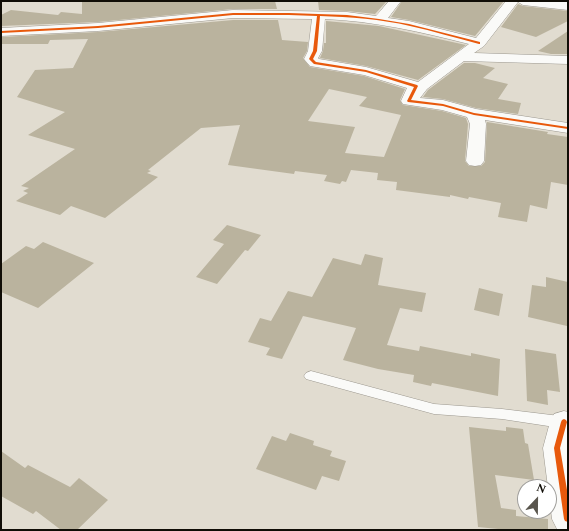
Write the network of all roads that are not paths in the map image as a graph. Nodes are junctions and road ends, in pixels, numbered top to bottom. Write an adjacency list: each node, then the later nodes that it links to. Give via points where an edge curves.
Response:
1 (395, 1): 6 (street)
2 (512, 1): 8 (street)
3 (524, 1): 4 (street)
4 (568, 6)
5 (319, 15): 6 (street); 7 (street, via 233,14 98,27); 11 (street, via 315,51 311,59 315,63 366,72 416,86)
6 (379, 20): 8 (street)
7 (1, 32)
8 (479, 43): 9 (street)
9 (463, 57): 10 (street); 11 (street, via 422,86)
10 (568, 60)
11 (409, 100): 12 (street, via 443,105)
12 (474, 114): 13 (street); 14 (street, via 478,124)
13 (568, 128)
14 (475, 162)
15 (311, 376): 16 (lane, via 434,409)
16 (565, 420): 17 (street, via 557,448)
17 (568, 519)

